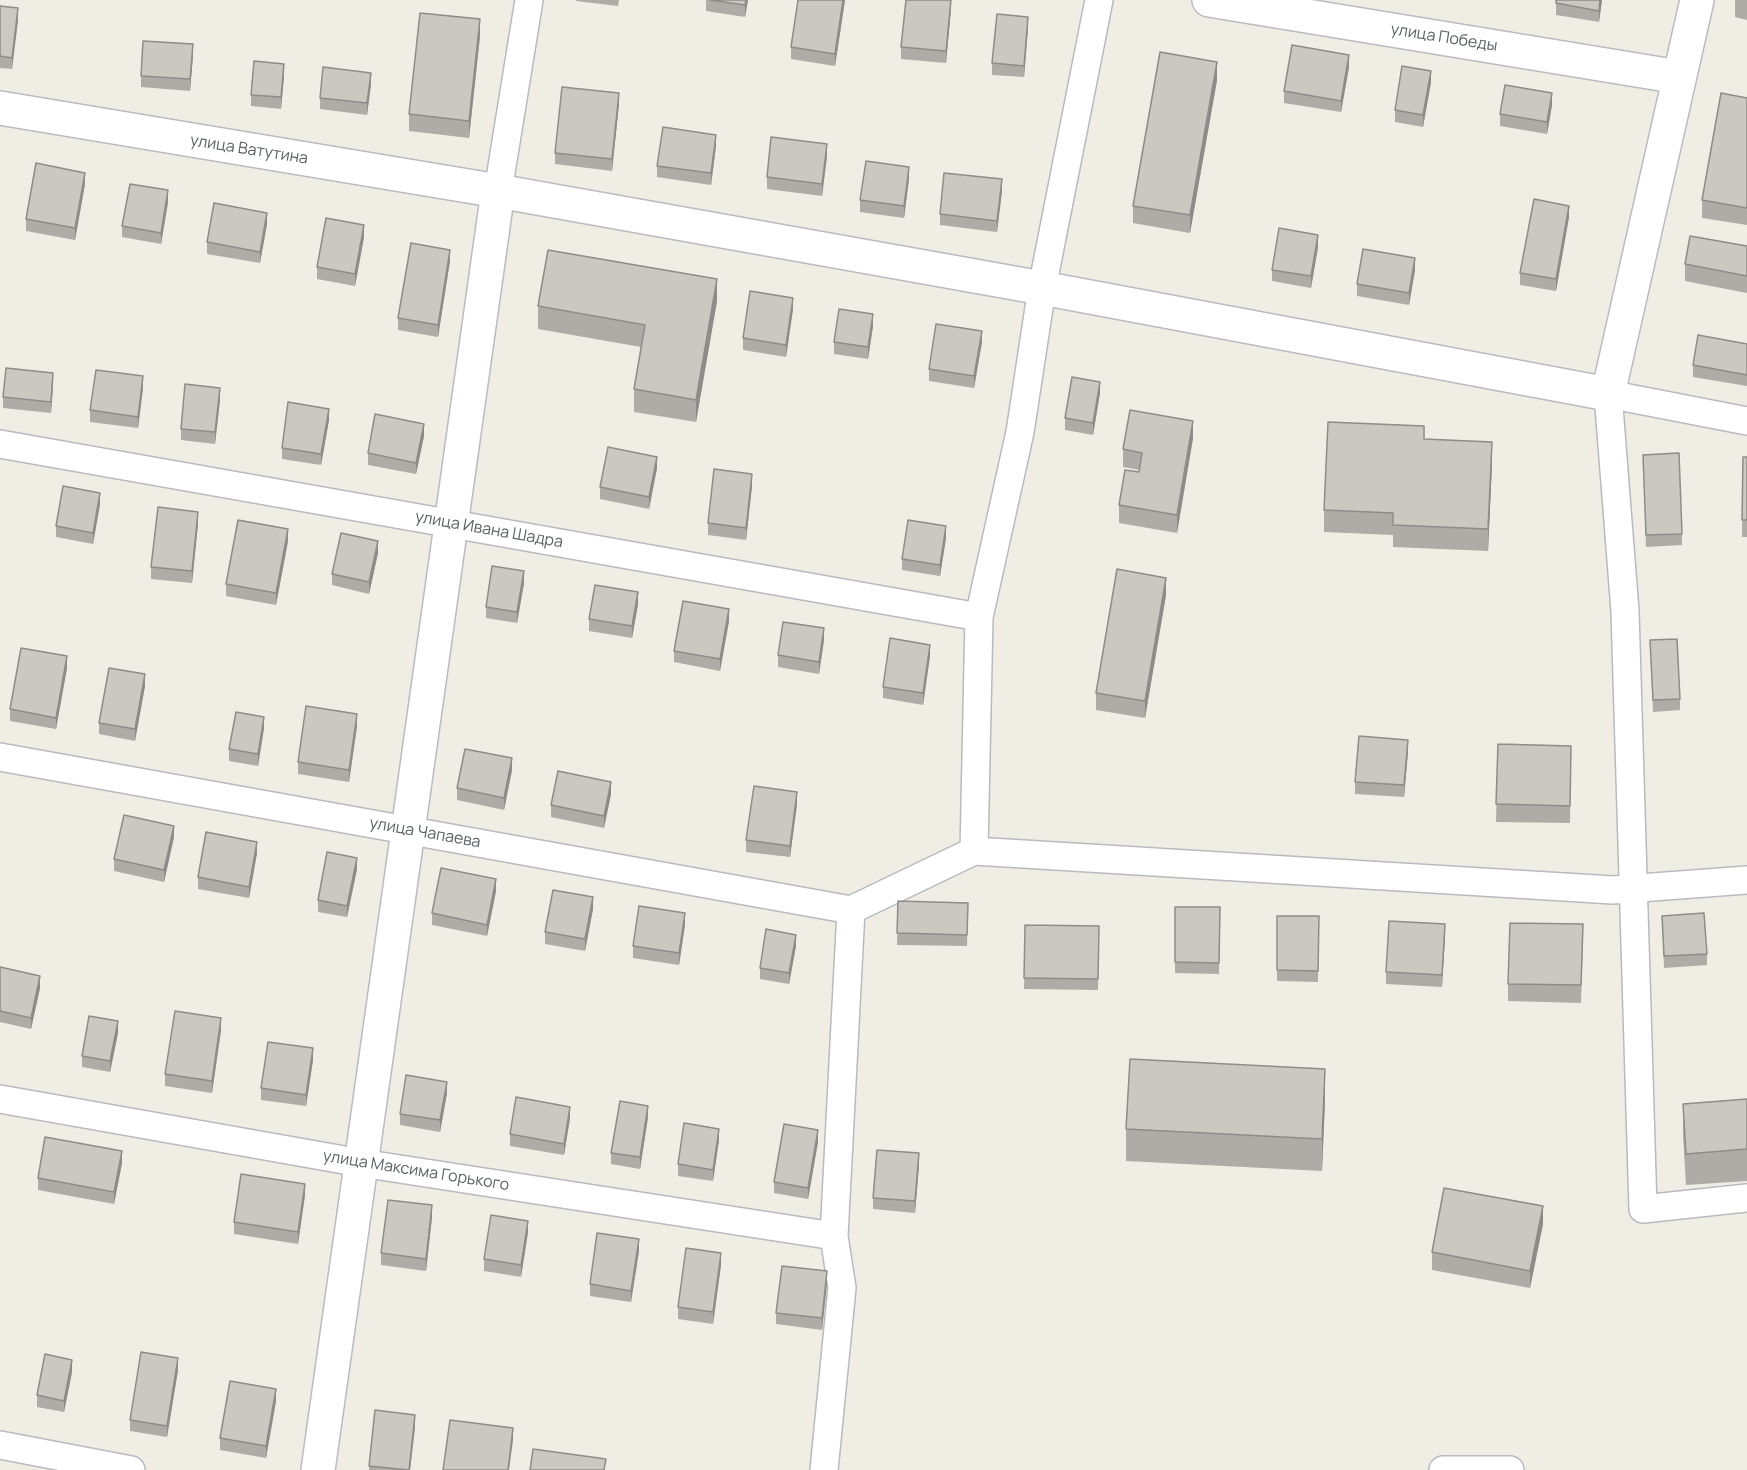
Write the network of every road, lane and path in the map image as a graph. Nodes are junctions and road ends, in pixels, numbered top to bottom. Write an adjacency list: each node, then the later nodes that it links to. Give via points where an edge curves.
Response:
1 (529, 0): 7 (street)
2 (1099, 0): 8 (street)
3 (1209, 0): 5 (street, улица Победы)
4 (1697, 0): 5 (street)
5 (1678, 77): 9 (street)
6 (0, 108): 7 (street, улица Ватутина)
7 (498, 191): 8 (street, улица Ватутина); 12 (street)
8 (1042, 288): 9 (street, улица Ватутина); 13 (street, via 1020,432)
9 (1608, 394): 10 (street); 18 (street, via 1625,611)
10 (1747, 421)
11 (0, 444): 12 (street, улица Ивана Шадра)
12 (451, 524): 13 (street, улица Ивана Шадра); 15 (street)
13 (979, 617): 16 (street)
14 (0, 757): 15 (street, улица Чапаева)
15 (408, 830): 19 (street, улица Чапаева); 21 (street)
16 (974, 851): 18 (street, via 1613,890); 19 (street)
17 (1747, 880): 18 (street)
18 (1633, 888): 22 (street, via 1643,1209)
19 (851, 910): 23 (street)
20 (0, 1099): 21 (street, улица Максима Горького)
21 (361, 1163): 23 (street, улица Максима Горького); 26 (street)
22 (1747, 1198)
23 (834, 1236): 27 (street, via 842,1288)
24 (0, 1445): 25 (street)
25 (130, 1470)
26 (318, 1470)
27 (824, 1470)
28 (1443, 1470): 29 (street)
29 (1510, 1470)

